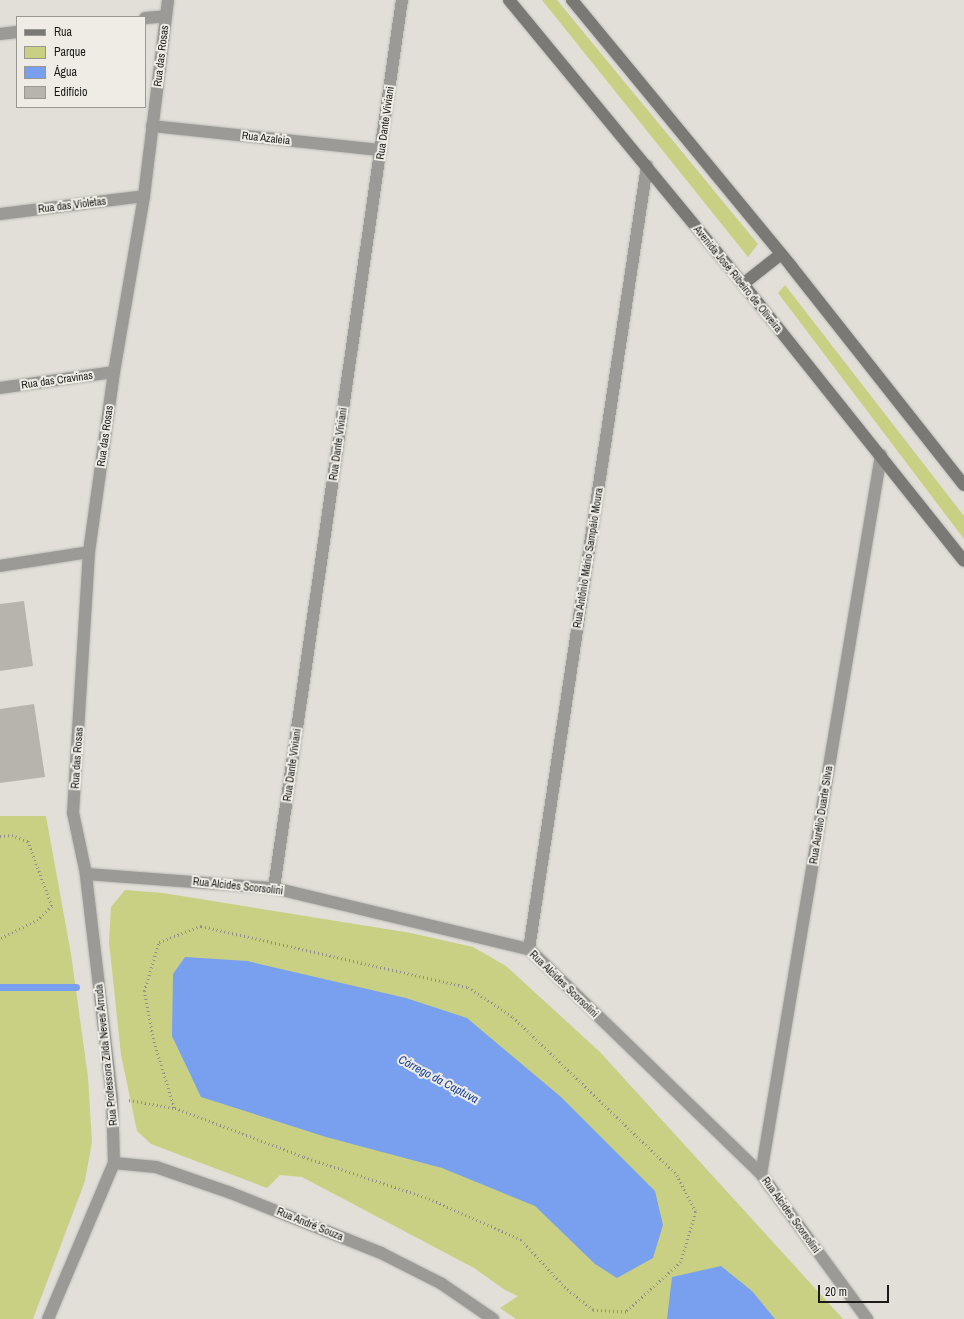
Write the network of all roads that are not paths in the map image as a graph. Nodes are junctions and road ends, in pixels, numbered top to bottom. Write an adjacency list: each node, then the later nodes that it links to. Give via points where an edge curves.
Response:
1 (168, 0): 5 (street, Rua das Rosas)
2 (402, 0): 10 (street, Rua Dante Viviani)
3 (509, 0): 11 (street, Avenida José Ribeiro de Oliveira)
4 (572, 0): 14 (street)
5 (166, 16): 6 (street); 9 (street, Rua das Rosas)
6 (146, 18)
7 (16, 32): 8 (street)
8 (0, 34)
9 (152, 126): 10 (street, Rua Azaleia); 12 (street, Rua das Rosas)
10 (381, 150): 24 (street, Rua Dante Viviani)
11 (647, 166): 15 (street, Avenida José Ribeiro de Oliveira); 25 (street, Rua Antônio Mário Sampáio Moura)
12 (144, 196): 13 (street, Rua das Violetas); 16 (street, Rua das Rosas)
13 (0, 214)
14 (781, 254): 15 (street); 19 (street)
15 (743, 284): 18 (street, Avenida José Ribeiro de Oliveira)
16 (114, 372): 17 (street, Rua das Cravinas); 20 (street, Rua das Rosas)
17 (0, 388)
18 (881, 455): 21 (street, Avenida José Ribeiro de Oliveira); 27 (street, Rua Aurélio Duarte Silva)
19 (964, 485)
20 (89, 552): 22 (street); 23 (street, Rua das Rosas, via 73,813)
21 (964, 561)
22 (0, 566)
23 (86, 874): 24 (street, Rua Alcides Scorsolini); 26 (street, Rua Professora Zilda Neves Arruda, via 112,1097)
24 (274, 888): 25 (street, Rua Alcides Scorsolini)
25 (529, 949): 27 (street, Rua Alcides Scorsolini)
26 (114, 1164): 28 (street, Rua Professora Zilda Neves Arruda); 29 (street, Rua André Souza, via 156,1167 231,1193 374,1250 442,1284)
27 (761, 1174): 30 (street, Rua Alcides Scorsolini)
28 (48, 1319)
29 (493, 1319)
30 (867, 1319)

